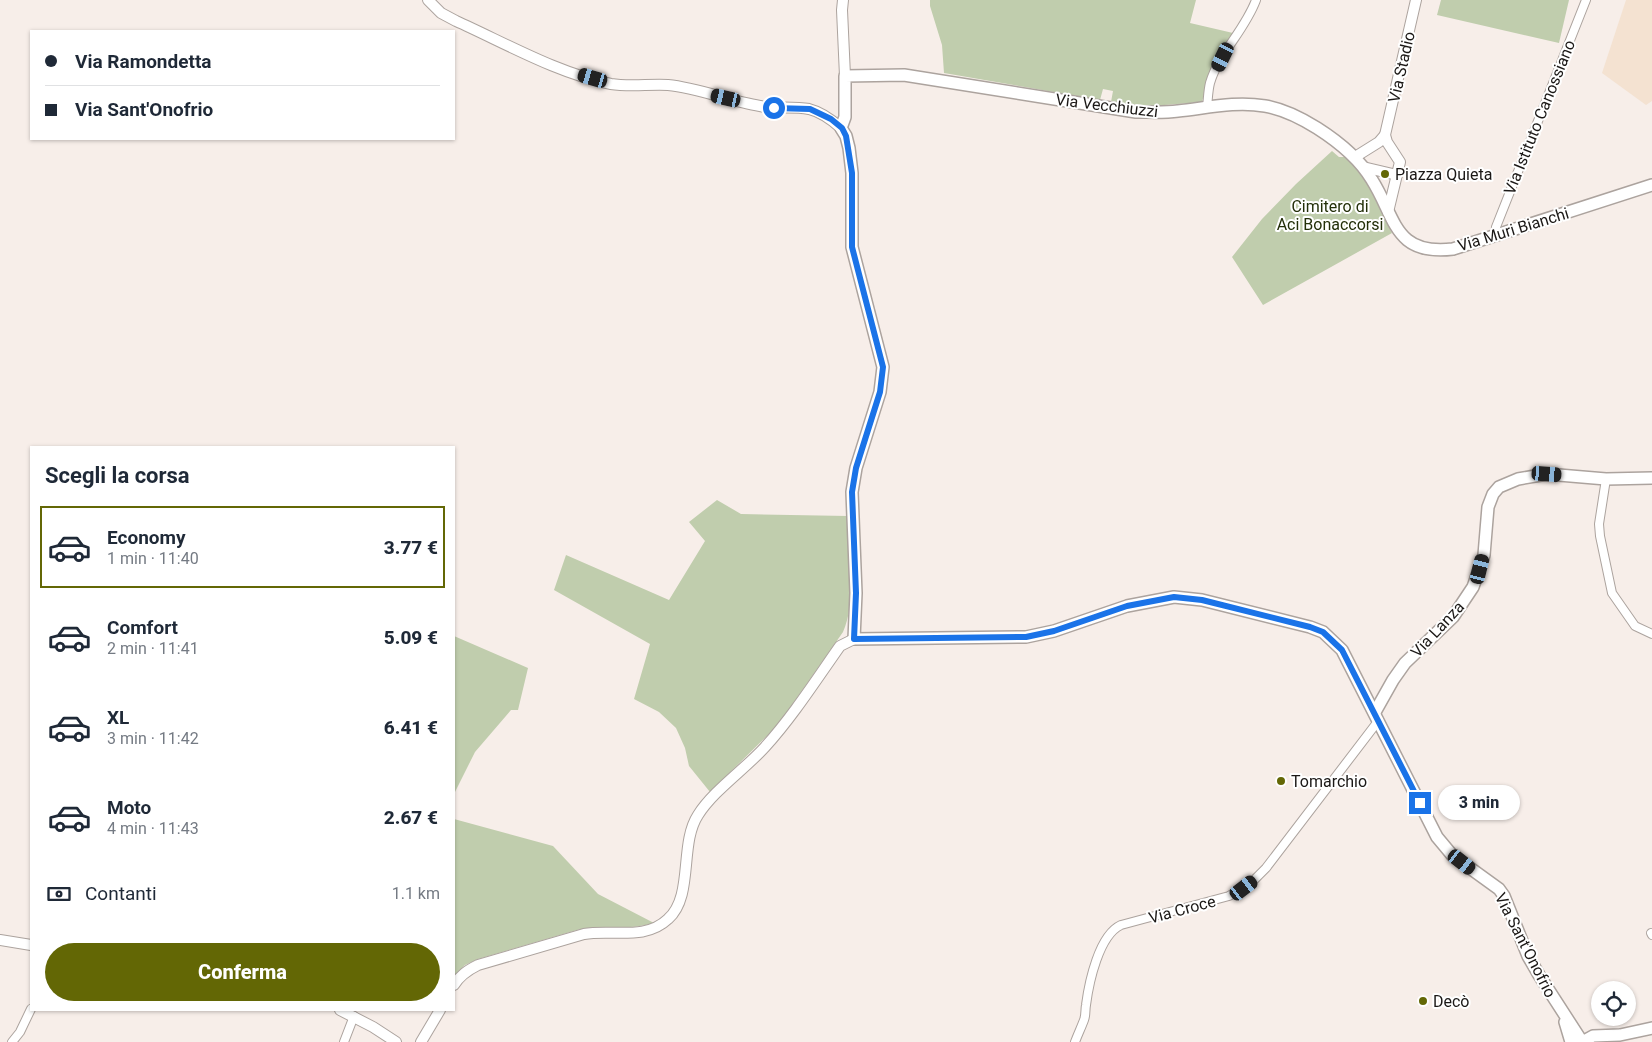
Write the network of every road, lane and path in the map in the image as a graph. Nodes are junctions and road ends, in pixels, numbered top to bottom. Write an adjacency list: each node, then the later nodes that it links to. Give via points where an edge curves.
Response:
1 (428, 0): 8 (street, via 441,13 456,21 575,73 611,84 668,85 758,106 810,109)
2 (843, 0): 6 (street)
3 (1256, 0): 7 (street, via 1250,16 1210,83)
4 (1416, 0): 9 (street, Via Stadio)
5 (1586, 0): 15 (street, Via Istituto Canossiano)
6 (845, 76): 7 (main road, Via Vecchiuzzi, via 904,75 1136,112 1178,112); 8 (main road, via 846,117)
7 (1207, 107): 10 (main road, Via Vecchiuzzi, via 1247,104 1287,113 1319,130)
8 (842, 128): 19 (main road, via 852,173 852,247 883,367 880,392 860,453 852,492 856,593)
9 (1386, 135): 10 (street); 12 (street, via 1400,162)
10 (1355, 157): 11 (main road, Via Vecchiuzzi)
11 (1363, 167): 12 (street); 14 (main road, Via Muri Bianchi)
12 (1397, 175): 14 (street)
13 (1652, 185): 15 (main road, Via Muri Bianchi)
14 (1388, 212): 15 (main road, Via Muri Bianchi, via 1409,241 1424,248 1453,249)
15 (1495, 236)
16 (1652, 478): 17 (main road, Via Lanza)
17 (1606, 479): 18 (street, via 1599,524 1612,593 1635,626); 20 (main road, Via Lanza, via 1547,474 1518,479 1499,487 1488,507 1484,554 1473,587 1453,617 1405,663 1393,680)
18 (1652, 634)
19 (854, 639): 20 (main road, Via Sant'Onofrio, via 1026,637 1150,600 1174,597 1202,600 1323,632 1342,650); 23 (street, via 840,646 780,729 698,815 690,834 681,895 669,919 657,928 641,932 584,934 478,965 467,970)
20 (1377, 716): 27 (main road, Via Sant'Onofrio, via 1437,837 1452,855 1504,896 1538,976); 35 (street, Via Croce, via 1259,876 1235,894 1121,925 1112,931 1097,958)
21 (0, 940): 22 (street)
22 (30, 946)
23 (455, 983)
24 (30, 1011): 31 (street)
25 (342, 1011): 28 (street)
26 (439, 1011): 34 (street)
27 (1564, 1015): 30 (main road); 30 (main road)
28 (354, 1016): 32 (street); 33 (street)
29 (1650, 1028): 30 (main road); 36 (main road)
30 (1582, 1040)
31 (12, 1042)
32 (344, 1042)
33 (396, 1042)
34 (421, 1042)
35 (1076, 1042)
36 (1619, 1042)

